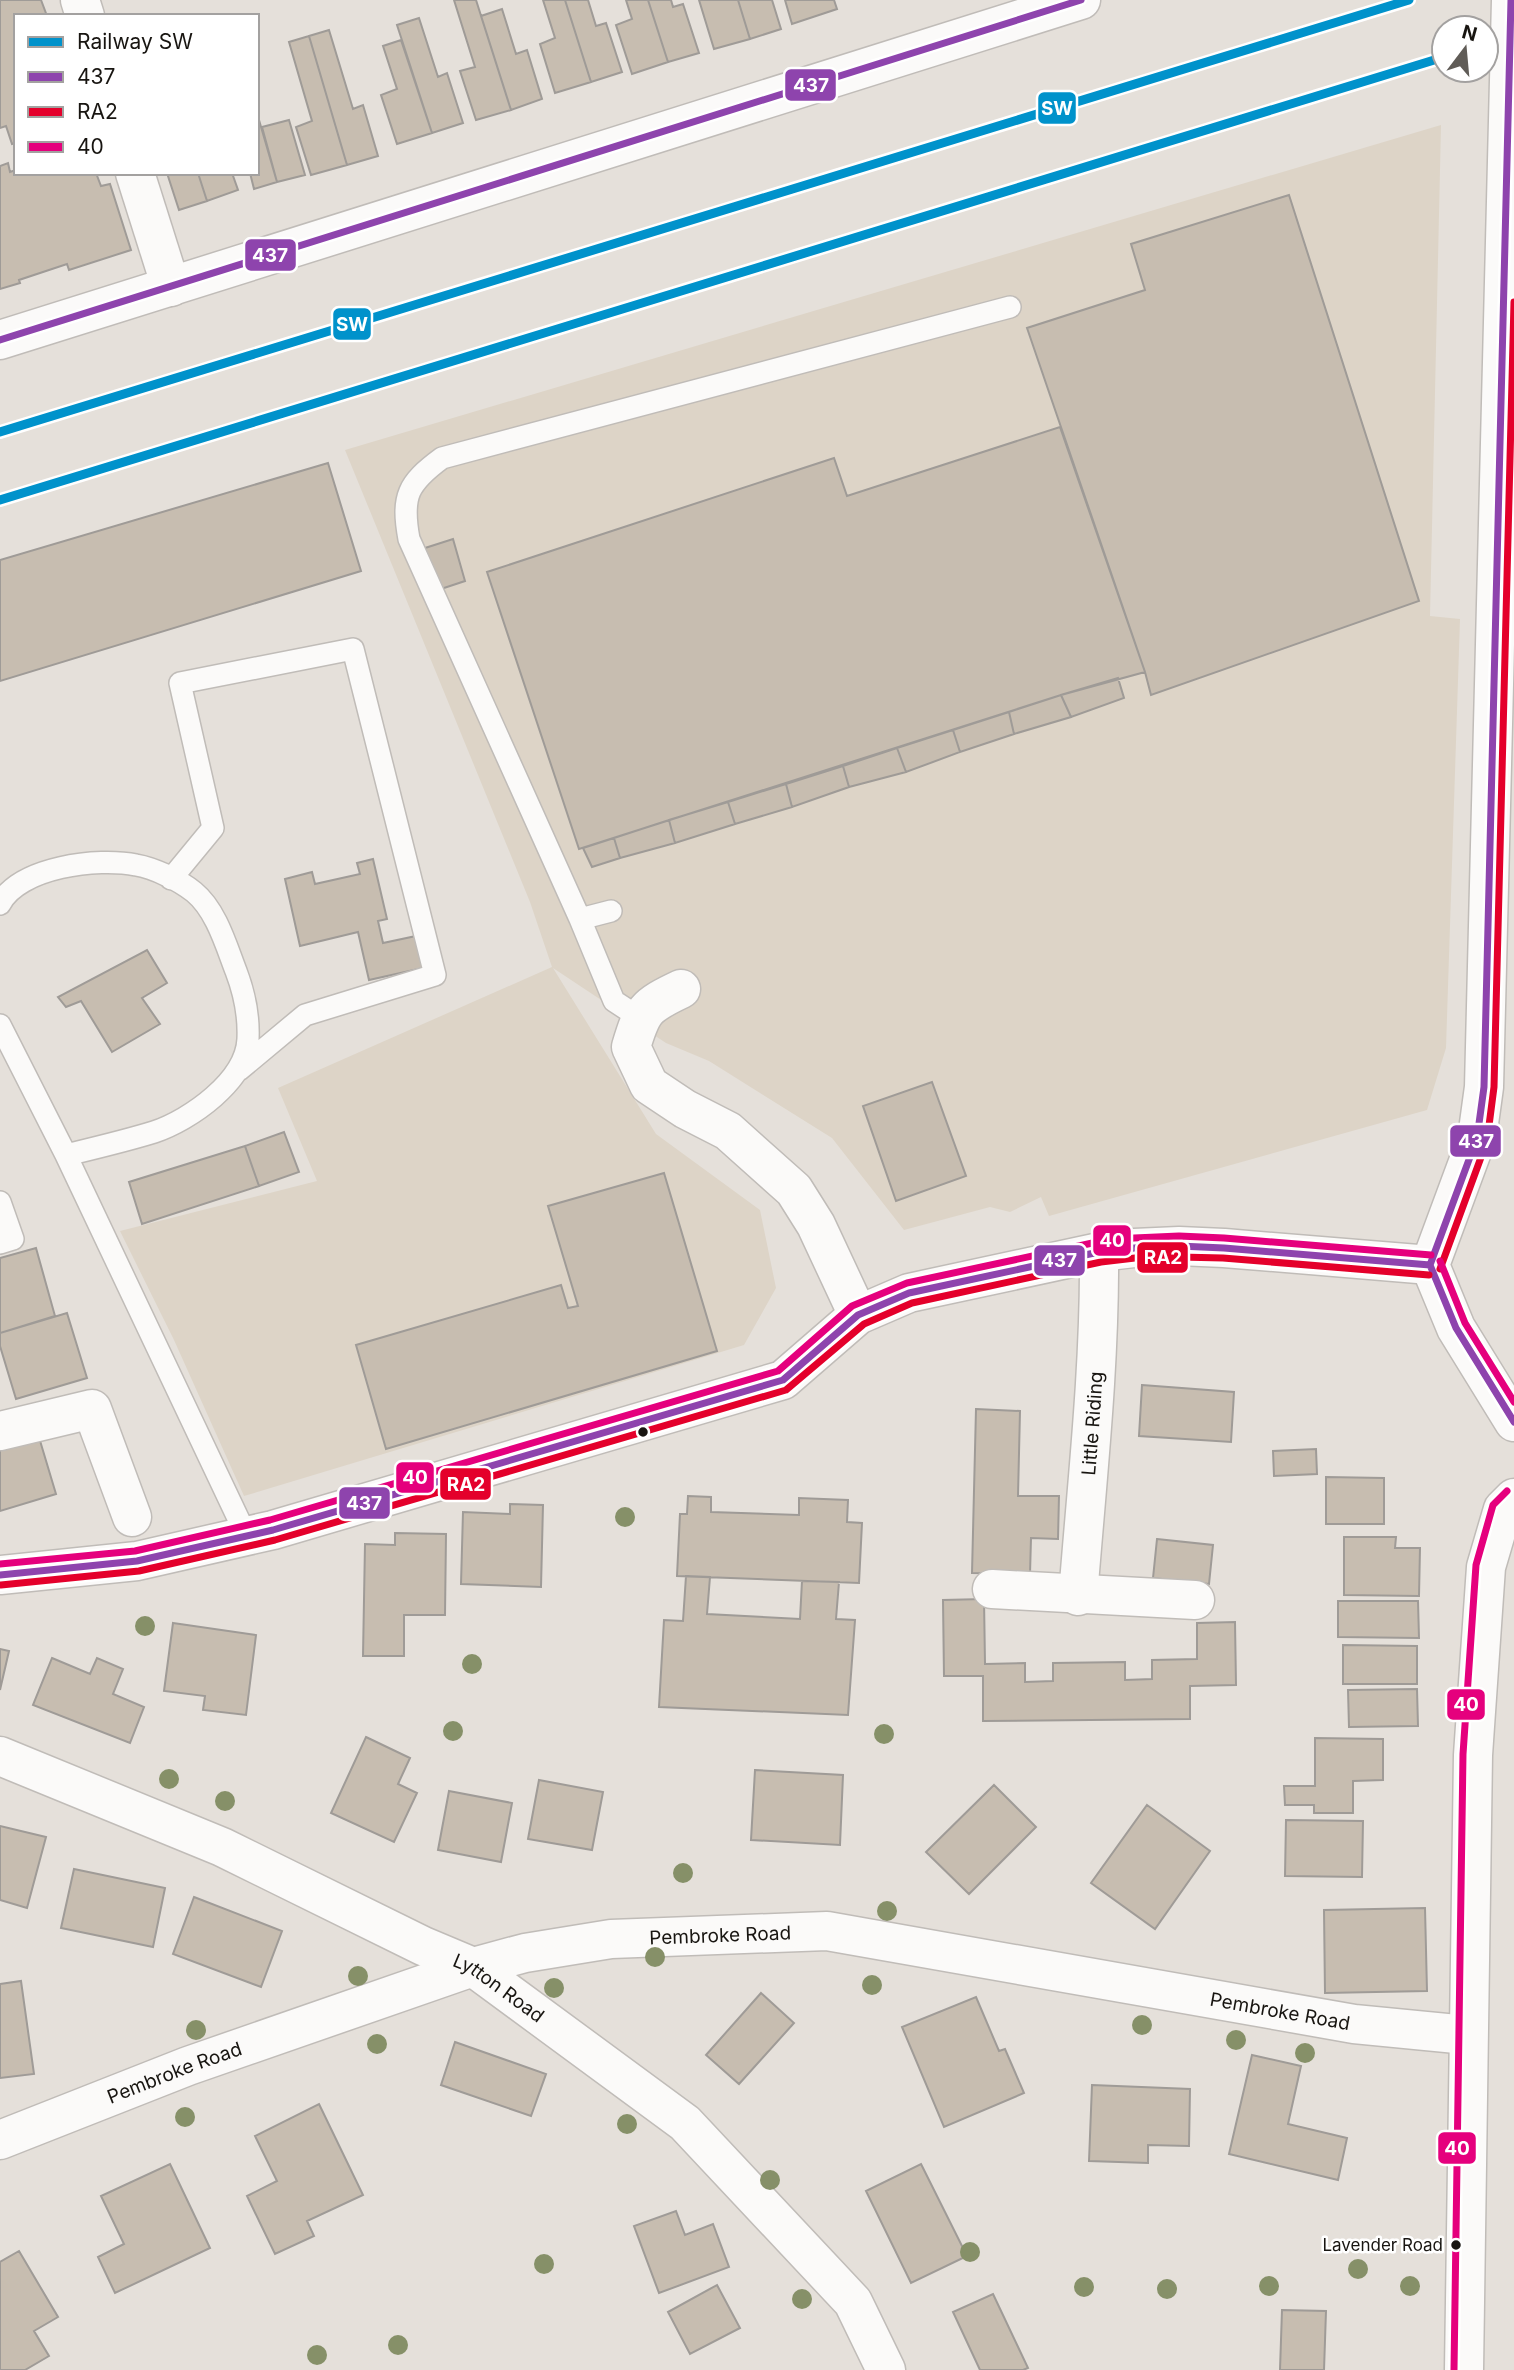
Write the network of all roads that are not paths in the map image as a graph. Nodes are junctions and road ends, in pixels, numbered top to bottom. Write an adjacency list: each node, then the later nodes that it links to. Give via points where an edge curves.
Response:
1 (1081, 0): 4 (street)
2 (1511, 0): 7 (street)
3 (136, 175): 4 (street)
4 (171, 287): 6 (street)
5 (1010, 307): 11 (lane, via 442,458 420,474 408,495 404,515 408,538)
6 (0, 340)
7 (1504, 778): 20 (street, via 1482,1114 1471,1158)
8 (171, 879): 9 (lane, via 137,865 99,862 47,871 6,892); 15 (lane, via 194,892 211,912 241,984 248,1041); 15 (lane, via 213,828 180,682 353,649 435,975 305,1015)
9 (0, 904)
10 (611, 911): 11 (lane)
11 (580, 919): 13 (lane, via 614,1001)
12 (681, 989): 13 (street, via 654,1002)
13 (640, 1018): 21 (street, via 631,1047 649,1085 728,1131 794,1190 816,1225)
14 (0, 1025): 16 (lane)
15 (239, 1070): 16 (lane, via 199,1109 157,1131)
16 (66, 1155): 26 (lane)
17 (0, 1202): 18 (lane, via 13,1239)
18 (0, 1243)
19 (1099, 1252): 20 (street, via 1180,1246); 21 (street, via 909,1293); 29 (street, Little Riding, via 1100,1304)
20 (1430, 1265): 22 (street, via 1457,1328)
21 (858, 1315): 26 (street, via 783,1380)
22 (1514, 1422)
23 (0, 1431): 25 (street, via 92,1409)
24 (1514, 1498): 33 (street, via 1503,1509 1486,1567 1473,1755)
25 (132, 1517)
26 (247, 1537): 27 (street, via 137,1561)
27 (0, 1575)
28 (992, 1589): 29 (street)
29 (1079, 1596): 30 (street)
30 (1195, 1600)
31 (0, 1756): 32 (street, Lytton Road, via 222,1847)
32 (473, 1967): 33 (street, Pembroke Road, via 611,1939 827,1931 1354,2024); 34 (street, Pembroke Road, via 188,2066); 35 (street, Lytton Road, via 685,2123 853,2302)
33 (1467, 2035): 36 (street)
34 (0, 2140)
35 (886, 2370)
36 (1464, 2370)

